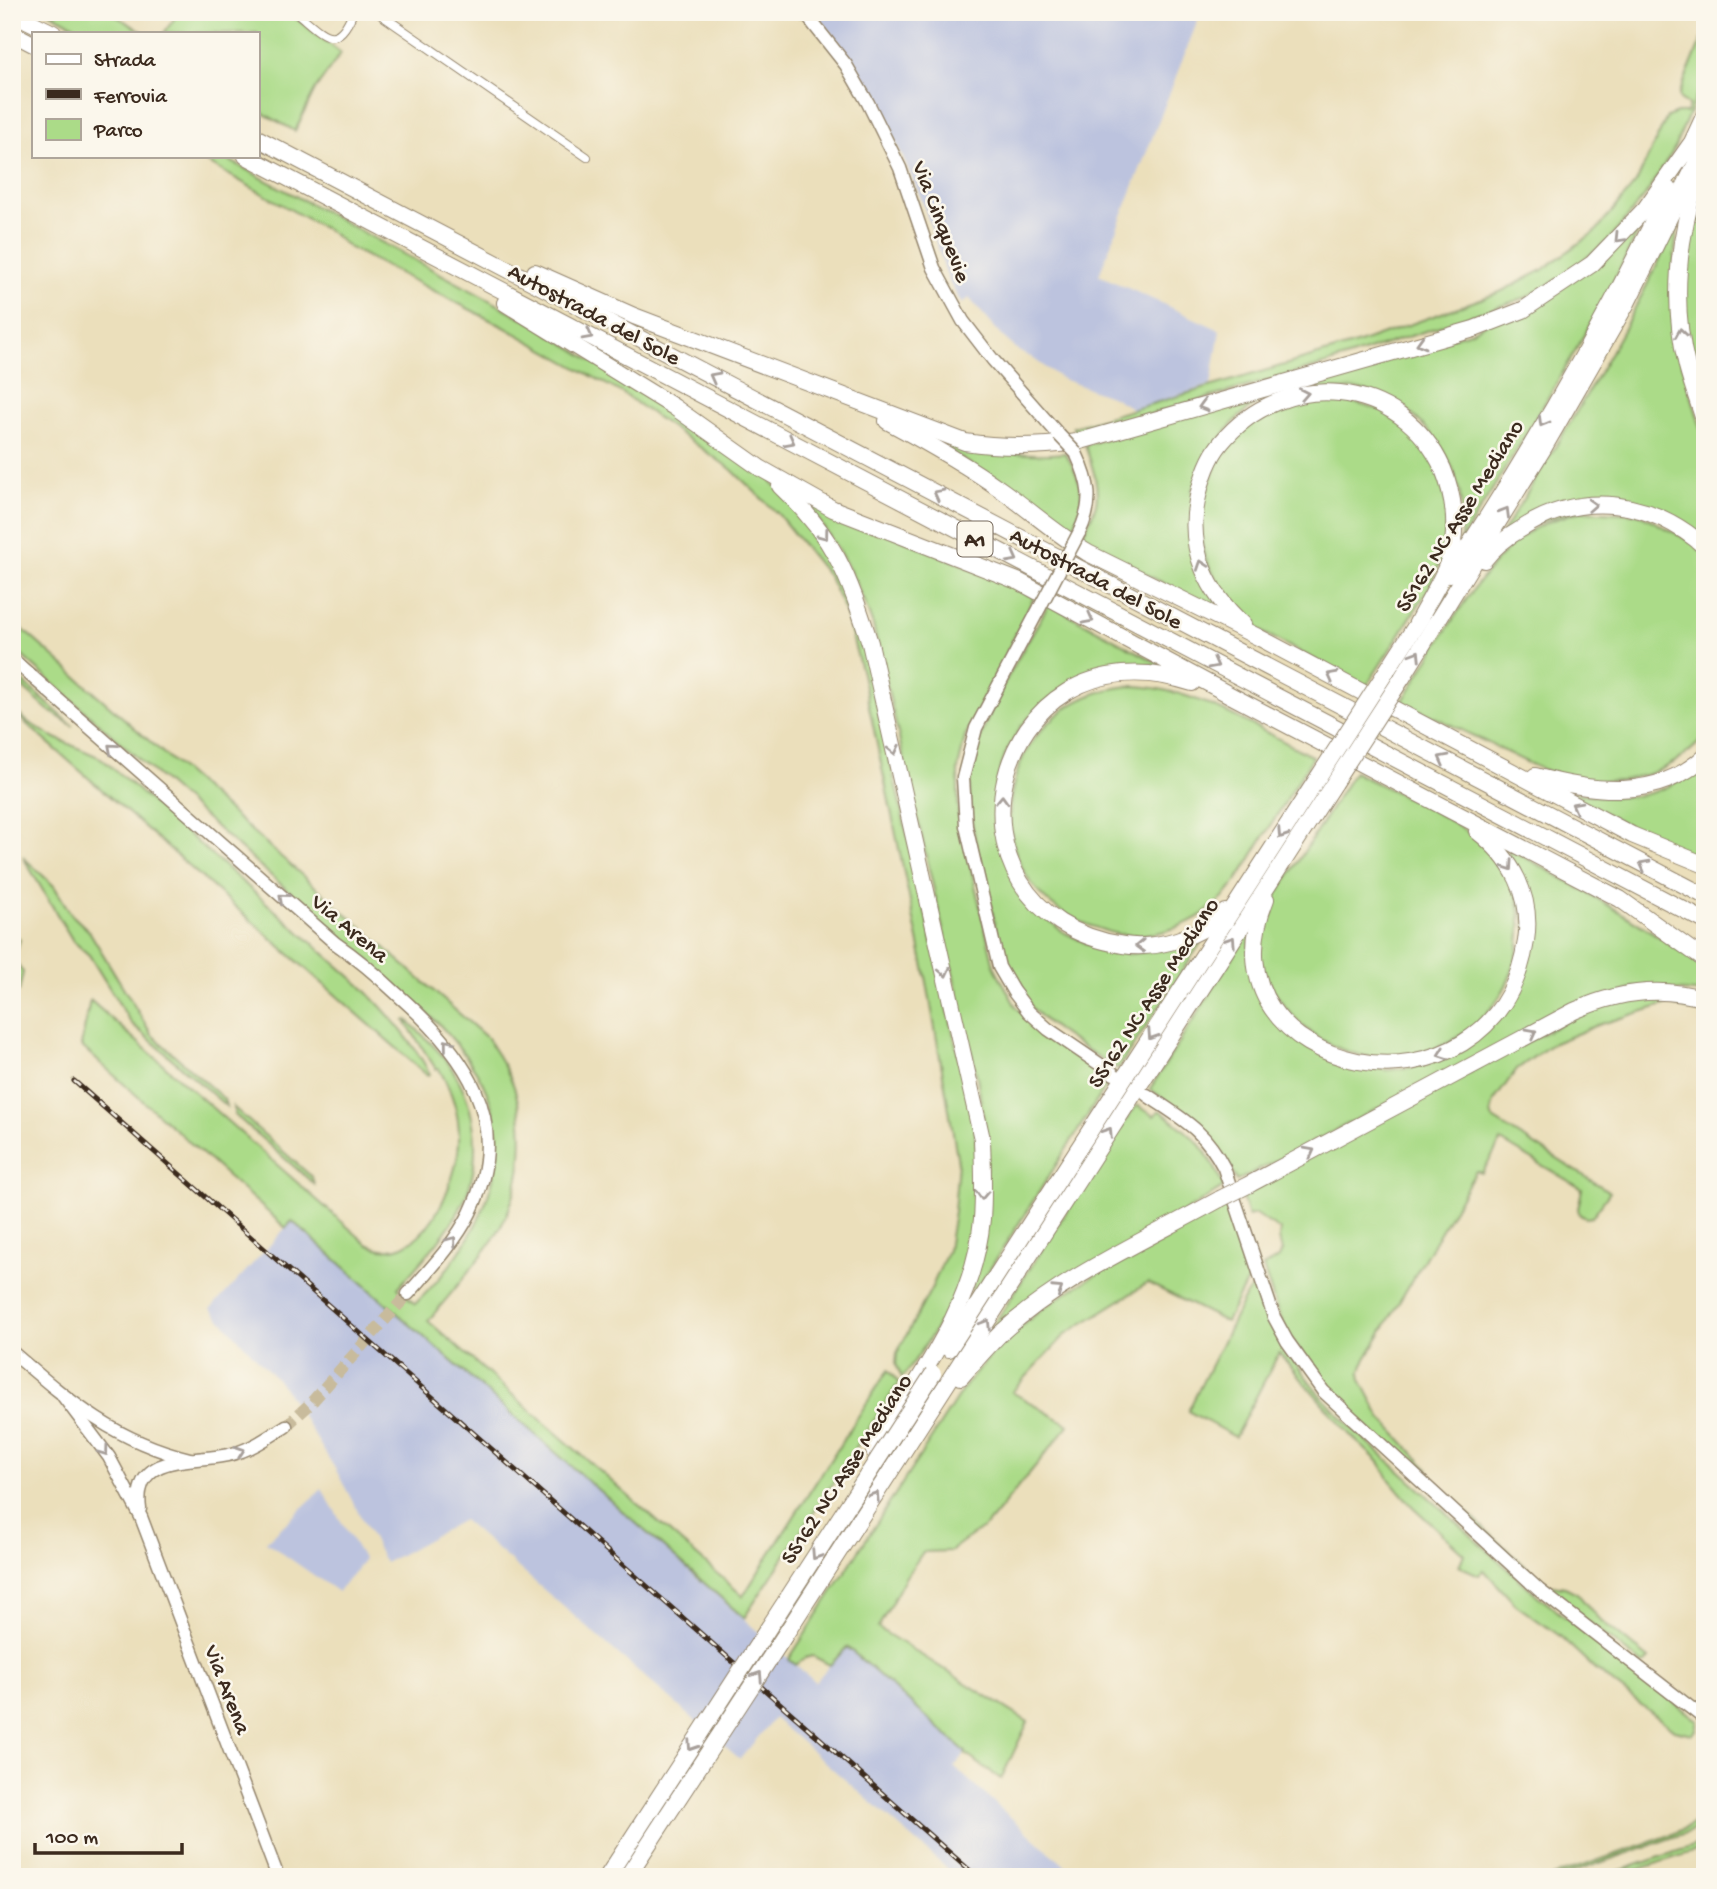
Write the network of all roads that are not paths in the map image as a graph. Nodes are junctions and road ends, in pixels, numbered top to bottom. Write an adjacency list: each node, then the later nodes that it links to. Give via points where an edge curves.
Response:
1 (296, 12): 2 (street, via 328,37 336,38)
2 (353, 12)
3 (377, 12): 12 (street)
4 (804, 12): 34 (street, Via Cinquevie, bridge, via 846,65 868,103 900,168 934,268 963,321 1076,453 1087,479 1086,518 976,728 963,778 966,826 999,967 1029,1012)
5 (12, 13): 6 (highway)
6 (50, 32)
7 (12, 33): 8 (highway)
8 (32, 43)
9 (1705, 114): 11 (highway, SS162 NC Asse Mediano)
10 (259, 139): 15 (highway, Autostrada del Sole / A1)
11 (1700, 146): 16 (highway, one-way to 16, via 1592,264 1522,310 1474,329 1077,442 1041,447 965,442); 17 (highway, one-way to 11, via 1686,365 1678,271); 20 (highway, SS162 NC Asse Mediano)
12 (587, 157)
13 (250, 158): 14 (highway, Autostrada del Sole / A1)
14 (297, 183): 18 (highway, via 536,321 674,407); 31 (highway, Autostrada del Sole / A1, one-way to 31)
15 (391, 208): 16 (highway, via 634,316); 30 (highway, Autostrada del Sole / A1, one-way to 15)
16 (840, 395): 21 (highway, via 999,488 1088,553)
17 (1705, 423)
18 (760, 468): 23 (highway, one-way to 23, via 833,509 1020,582); 38 (highway, one-way to 38, via 804,509 832,545 853,587 870,643 982,1139 982,1221 975,1258)
19 (1705, 547): 20 (highway, one-way to 19, via 1507,537 1556,511 1613,504 1647,512 1681,527)
20 (1424, 628): 21 (highway, one-way to 20, via 1219,600 1201,565 1194,531 1202,477 1219,445 1245,419 1276,401 1311,392 1348,393 1382,404 1412,425 1435,453 1450,486 1455,522 1450,558); 27 (highway, SS162 NC Asse Mediano, one-way to 20, bridge, via 1402,678); 29 (highway, SS162 NC Asse Mediano, one-way to 29, bridge, via 1386,672)
21 (1258, 637): 25 (highway, one-way to 21)
22 (12, 659): 36 (street, Via Arena, one-way to 22, via 457,1235 481,1181 485,1130 467,1071 448,1044 362,962)
23 (1230, 695): 26 (highway); 29 (highway, one-way to 23, via 1197,933 1158,945 1100,942 1057,920 1029,894 1012,865 1002,833 1001,794 1009,762 1027,728 1070,690 1094,679 1146,673)
24 (1705, 756): 25 (highway, via 1672,779 1613,791 1554,781)
25 (1495, 762): 28 (highway, one-way to 25, via 1632,835)
26 (1441, 804): 27 (highway, one-way to 27, via 1493,844 1512,869 1524,893 1529,923 1514,986 1496,1013 1455,1049 1404,1064 1351,1061 1296,1034 1277,1014 1262,992 1254,959 1258,920); 32 (highway, via 1620,899)
27 (1281, 864): 39 (highway, SS162 NC Asse Mediano, one-way to 27)
28 (1705, 865)
29 (1241, 895): 38 (highway, SS162 NC Asse Mediano, one-way to 38)
30 (1705, 896)
31 (1705, 921)
32 (1705, 960)
33 (1705, 999): 39 (highway, one-way to 33, bridge, via 1002,1333 1081,1275 1601,999 1658,991)
34 (1115, 1074)
35 (1147, 1095): 44 (street, via 1197,1129 1213,1147 1275,1317 1323,1391 1539,1590)
36 (408, 1294)
37 (12, 1352): 40 (street, Via Arena)
38 (929, 1372): 46 (highway, SS162 NC Asse Mediano, one-way to 46, bridge)
39 (951, 1383): 47 (highway, SS162 NC Asse Mediano, one-way to 39, bridge)
40 (63, 1396): 42 (street, Via Arena, via 138,1443); 43 (street, Via Arena, one-way to 43, via 109,1457)
41 (286, 1426): 42 (street, Via Arena, one-way to 41, via 234,1454)
42 (190, 1459): 43 (street, Via Arena, via 149,1473 140,1493)
43 (141, 1517): 45 (street, Via Arena)
44 (1705, 1718)
45 (278, 1877)
46 (607, 1877)
47 (627, 1877)

